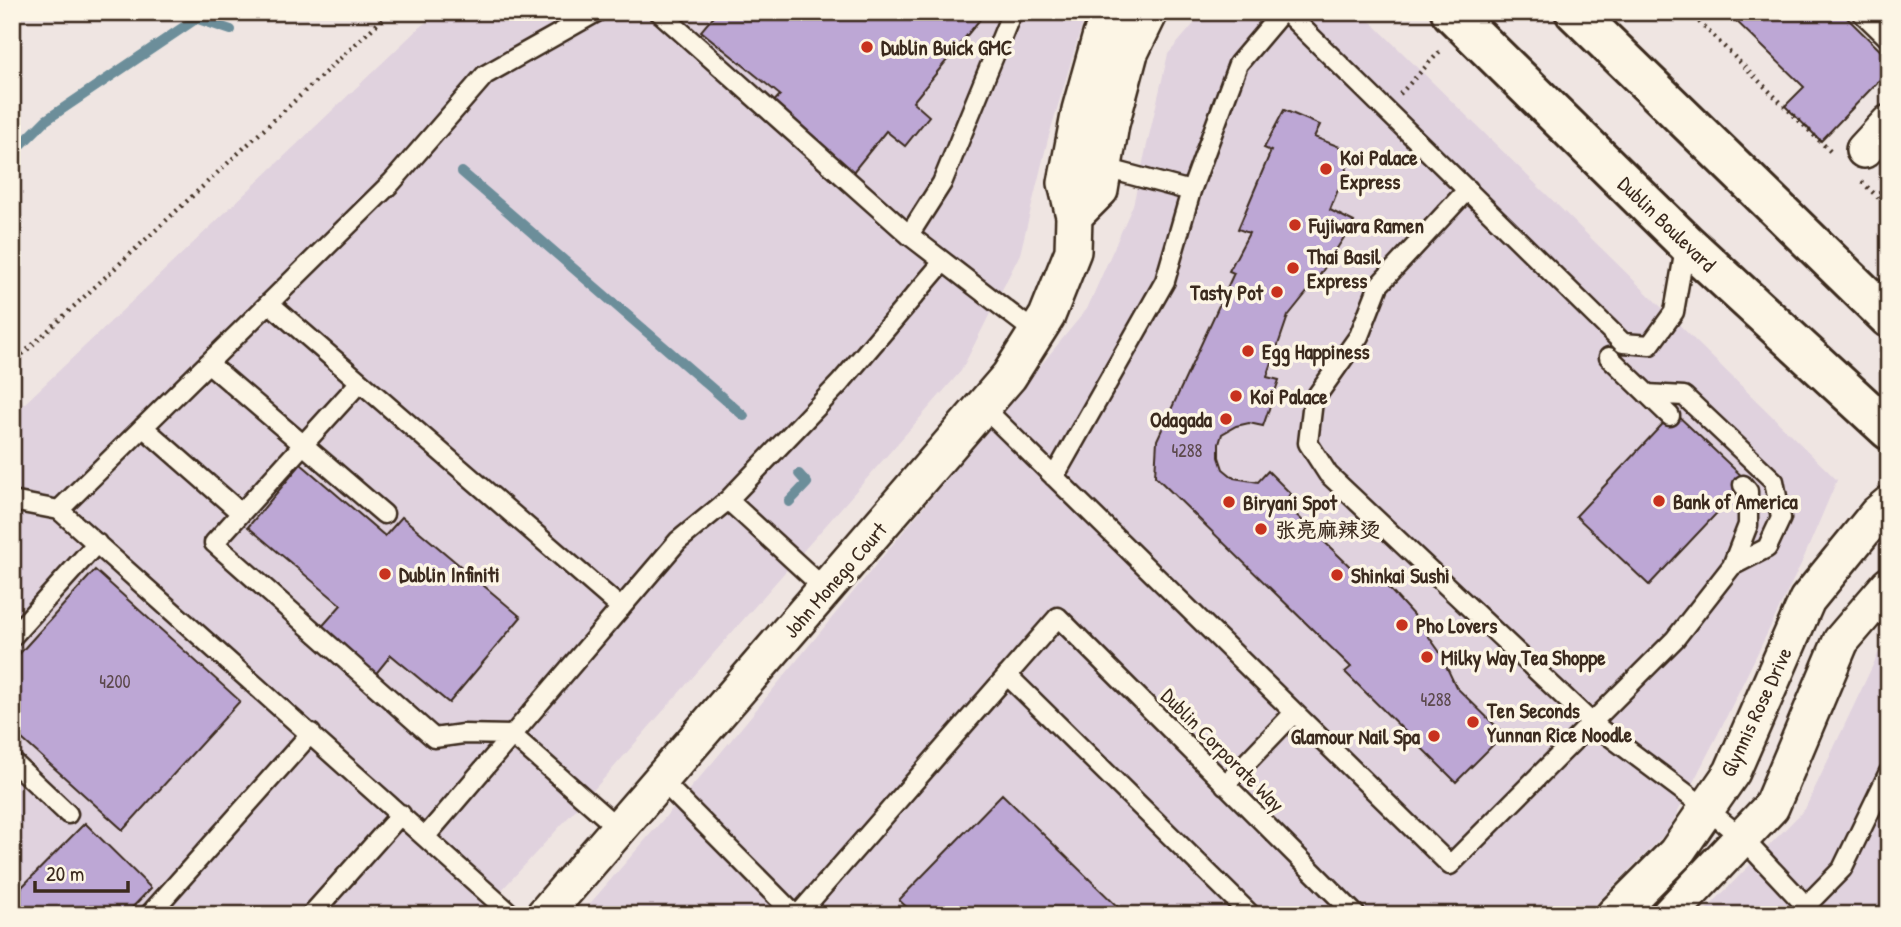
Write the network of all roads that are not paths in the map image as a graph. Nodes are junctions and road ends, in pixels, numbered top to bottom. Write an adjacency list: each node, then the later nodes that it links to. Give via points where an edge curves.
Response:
1 (597, 12): 20 (lane, via 485,75 392,182)
2 (659, 12): 17 (lane)
3 (1012, 12): 17 (lane, via 942,183)
4 (1113, 12): 16 (street, John Monego Court, via 1101,35 1073,146 1066,183)
5 (1150, 12): 13 (street, via 1129,53)
6 (1284, 12): 14 (lane); 15 (lane, via 1238,64)
7 (1575, 12): 21 (main road)
8 (1861, 12): 10 (lane)
9 (1457, 19): 18 (main road, Dublin Boulevard)
10 (1889, 39)
11 (1889, 123): 12 (street)
12 (1854, 163)
13 (1105, 168): 15 (lane); 16 (street, via 1100,190)
14 (1468, 189): 18 (lane, via 1623,343 1650,345 1674,312); 48 (lane, via 1379,285 1359,336 1313,401 1308,443 1328,474)
15 (1191, 191): 32 (lane, via 1165,281)
16 (1074, 216): 22 (street, John Monego Court, via 1073,251)
17 (909, 235): 19 (lane)
18 (1686, 243): 30 (main road, Dublin Boulevard)
19 (943, 262): 22 (lane); 34 (lane, via 840,383)
20 (269, 303): 24 (lane); 25 (lane)
21 (1889, 318)
22 (1036, 333): 27 (street, John Monego Court)
23 (1609, 357): 26 (lane)
24 (208, 363): 29 (lane); 31 (lane)
25 (360, 382): 31 (lane); 44 (lane)
26 (1647, 394): 28 (lane); 41 (lane, via 1684,396 1774,481 1781,519 1767,548)
27 (983, 407): 32 (lane); 43 (street, John Monego Court)
28 (1670, 416)
29 (143, 427): 37 (lane); 38 (lane)
30 (1889, 430)
31 (303, 445): 38 (lane); 39 (lane)
32 (1054, 477): 47 (lane)
33 (1743, 485): 41 (lane, via 1748,491 1748,525)
34 (728, 500): 43 (lane); 44 (lane, via 678,541)
35 (12, 501): 37 (lane)
36 (1889, 504): 55 (street, Glynnis Rose Drive, via 1807,600 1732,772)
37 (59, 510): 40 (lane)
38 (240, 513): 50 (lane, via 214,543 434,738)
39 (384, 514)
40 (97, 543): 45 (lane); 49 (lane)
41 (1732, 566): 48 (lane, via 1675,639)
42 (1889, 585): 60 (street, via 1841,641 1772,807)
43 (826, 590): 53 (street, John Monego Court)
44 (621, 608): 50 (lane)
45 (12, 637)
46 (1007, 675): 54 (lane, Dublin Corporate Way, via 1058,617); 66 (lane); 67 (lane)
47 (1294, 713): 48 (lane, via 1450,865); 54 (lane)
48 (1592, 723): 55 (lane)
49 (311, 733): 57 (lane); 62 (lane)
50 (512, 735): 58 (lane); 59 (lane)
51 (12, 761): 56 (lane)
52 (1889, 772): 61 (lane, via 1842,869)
53 (661, 780): 58 (street, John Monego Court); 66 (lane)
54 (1226, 785): 68 (lane, Dublin Corporate Way)
55 (1707, 809): 60 (lane); 69 (street, Glynnis Rose Drive, via 1676,853)
56 (68, 814)
57 (401, 814): 59 (lane); 63 (lane)
58 (619, 829): 65 (street, John Monego Court)
59 (426, 836): 64 (lane)
60 (1742, 838): 61 (lane); 70 (street)
61 (1802, 910)
62 (149, 915)
63 (311, 915)
64 (512, 915)
65 (544, 915)
66 (796, 915)
67 (1251, 915)
68 (1356, 915)
69 (1614, 915)
70 (1670, 915)

